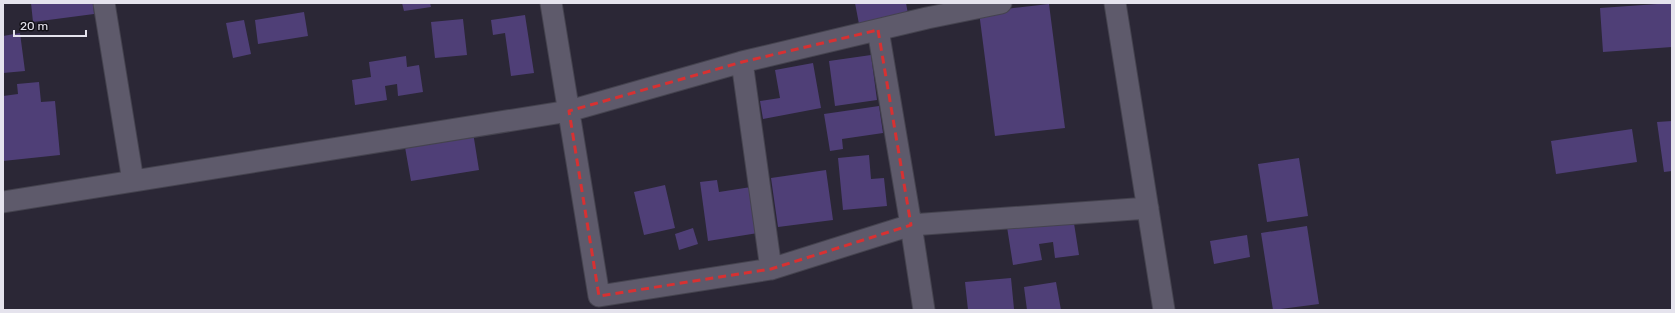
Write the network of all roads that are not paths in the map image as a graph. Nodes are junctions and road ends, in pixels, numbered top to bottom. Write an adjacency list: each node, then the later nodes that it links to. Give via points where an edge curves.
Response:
1 (104, 3): 9 (street)
2 (551, 3): 8 (street)
3 (1001, 3): 5 (street)
4 (1115, 3): 11 (street)
5 (926, 10): 6 (street)
6 (878, 30): 7 (street); 12 (street)
7 (742, 62): 8 (street); 13 (street)
8 (569, 111): 9 (street); 13 (street, via 599,296)
9 (133, 181): 10 (street)
10 (3, 202)
11 (1148, 208): 12 (street); 15 (street)
12 (911, 225): 13 (street); 14 (street)
13 (771, 269)
14 (924, 310)
15 (1164, 310)

